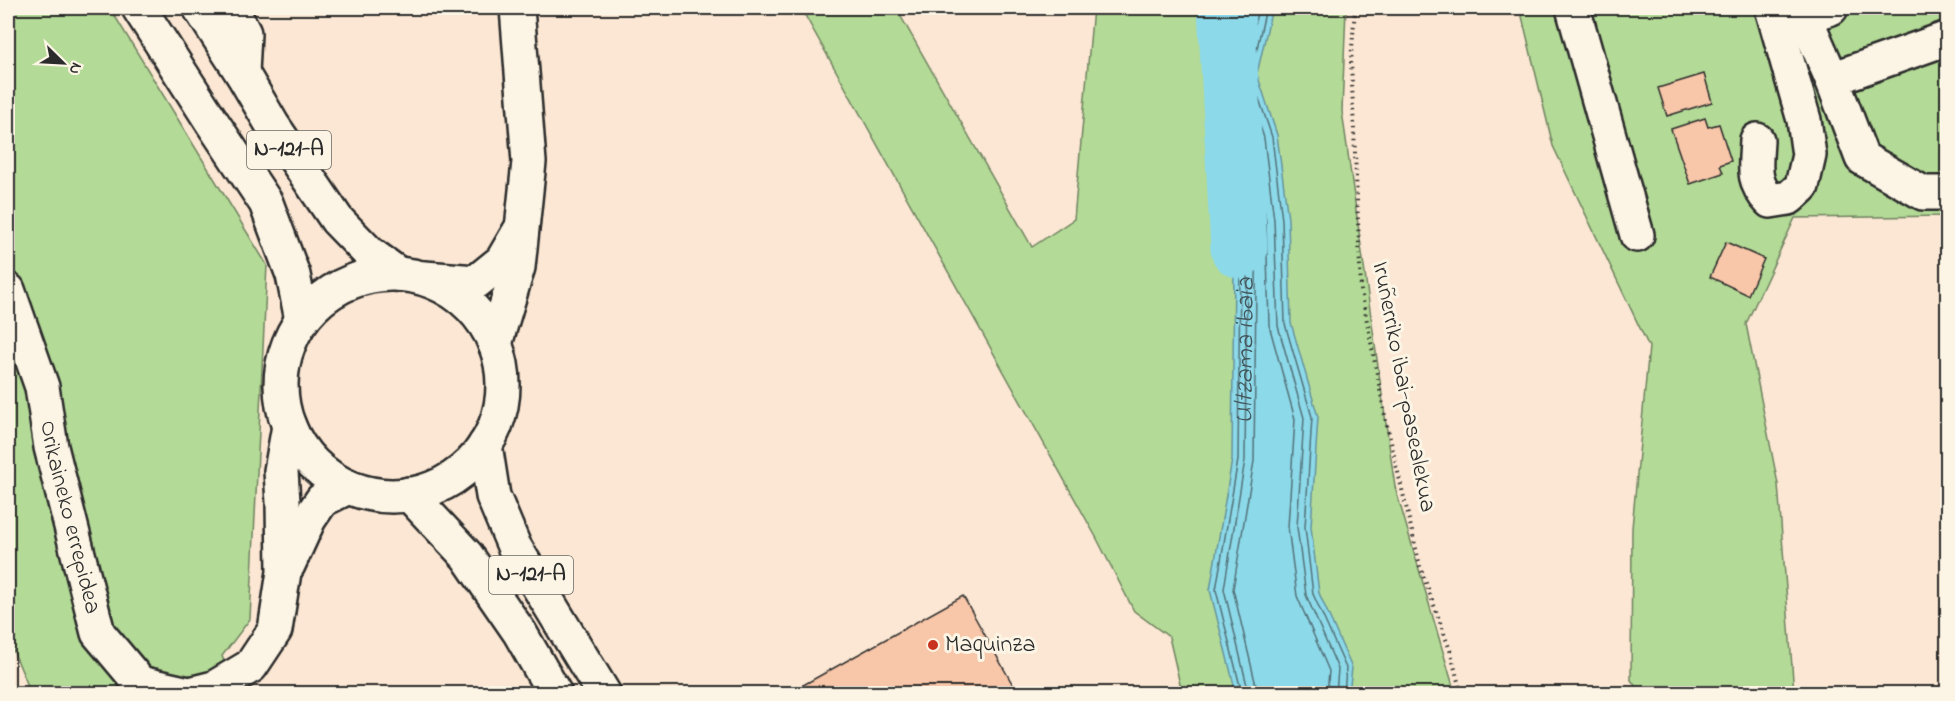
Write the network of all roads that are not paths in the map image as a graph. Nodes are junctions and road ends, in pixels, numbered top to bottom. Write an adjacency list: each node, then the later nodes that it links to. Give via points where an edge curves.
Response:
1 (139, 8): 17 (main road, N-121-A, via 266,203 293,275)
2 (200, 8): 9 (main road, N-121-A)
3 (231, 8): 9 (main road, via 244,33)
4 (517, 8): 13 (main road, via 529,162)
5 (1574, 8): 14 (main road)
6 (1772, 8): 11 (main road, via 1804,120 1809,155 1802,186 1789,198 1770,201 1761,191 1755,177)
7 (1812, 11): 10 (main road)
8 (1947, 38): 10 (main road)
9 (242, 73): 15 (main road, N-121-A, via 337,220 369,253)
10 (1832, 79): 12 (main road, via 1862,158 1923,193)
11 (1757, 140)
12 (1947, 193)
13 (523, 226): 15 (main road, via 502,261 476,282); 18 (main road, via 518,267)
14 (1637, 235)
15 (411, 276): 17 (main road, N-121-A, via 376,275 354,280 317,303); 18 (main road, N-121-A, via 443,286 460,297 474,310)
16 (8, 290): 24 (main road, Orikaineko errepidea, via 42,387 51,447 99,633 140,683)
17 (302, 320): 19 (main road, N-121-A, via 292,336 282,371 281,390)
18 (495, 344): 20 (main road, N-121-A, via 502,396)
19 (289, 426): 21 (main road, N-121-A, via 303,452 323,472); 23 (main road, Orikaineko errepidea, via 281,471)
20 (485, 445): 22 (main road, N-121-A, via 452,478); 26 (main road, N-121-A, via 493,496 514,546)
21 (348, 487): 22 (main road, N-121-A, via 378,495); 23 (main road, Orikaineko errepidea, via 322,500)
22 (409, 494): 25 (main road, N-121-A, via 467,556)
23 (284, 572): 24 (main road, Orikaineko errepidea, via 275,630 251,666 214,688)
24 (190, 693)
25 (555, 693)
26 (604, 693)

